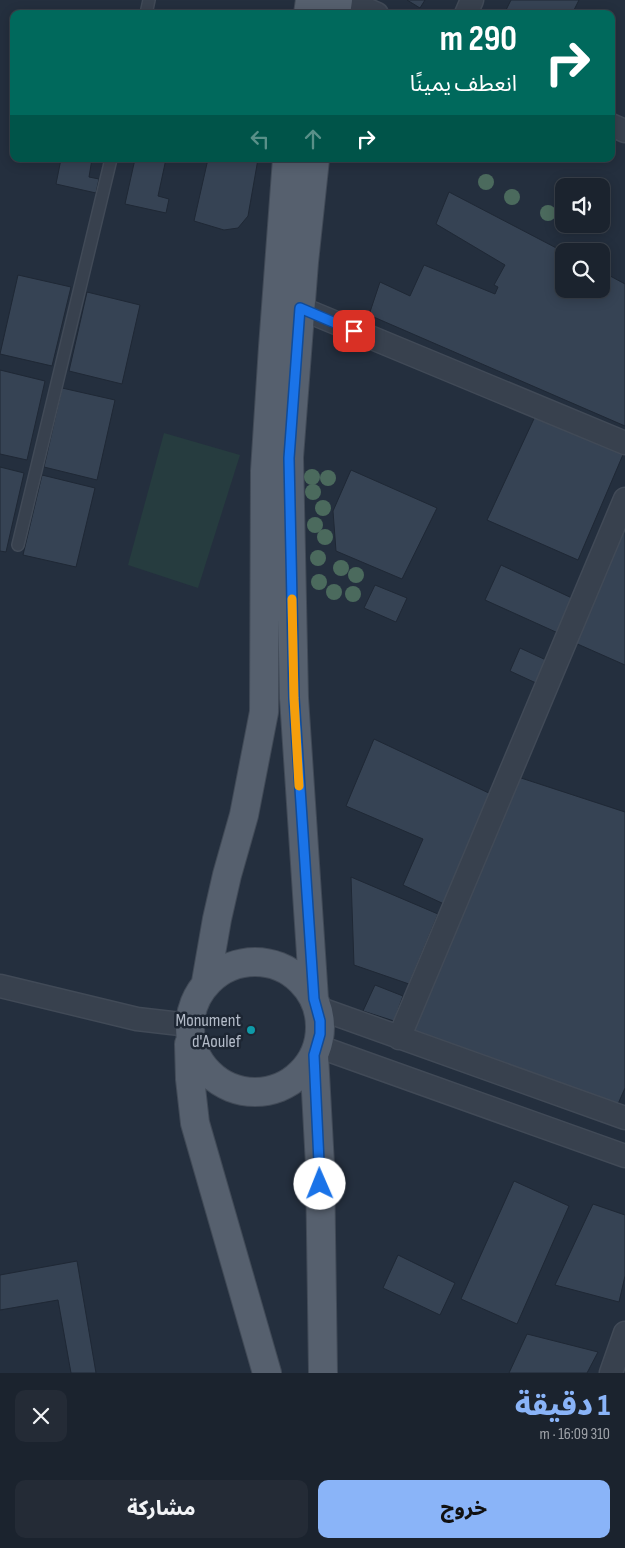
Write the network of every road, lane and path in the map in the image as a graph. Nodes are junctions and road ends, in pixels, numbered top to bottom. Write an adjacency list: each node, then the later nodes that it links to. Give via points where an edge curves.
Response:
1 (346, 0): 2 (street)
2 (368, 10)
3 (110, 162): 9 (lane)
4 (287, 162): 10 (main road, via 266,471 264,712)
5 (315, 162): 6 (main road)
6 (300, 308): 7 (street); 12 (main road, via 289,458 294,698)
7 (625, 443)
8 (625, 499): 14 (street)
9 (18, 545)
10 (206, 982): 12 (main road, via 217,973 243,962 271,963 296,976); 13 (main road, via 191,1009)
11 (0, 986): 13 (street, via 137,1019)
12 (316, 1004): 14 (street); 15 (main road, via 320,1021)
13 (189, 1025): 15 (main road, via 190,1041 201,1063 217,1080 248,1092 279,1088 293,1080 305,1069); 19 (main road, via 195,1123)
14 (399, 1038): 16 (street)
15 (316, 1051): 17 (street); 20 (main road)
16 (625, 1118)
17 (624, 1154)
18 (625, 1333): 21 (street)
19 (267, 1373)
20 (323, 1373)
21 (611, 1373)

